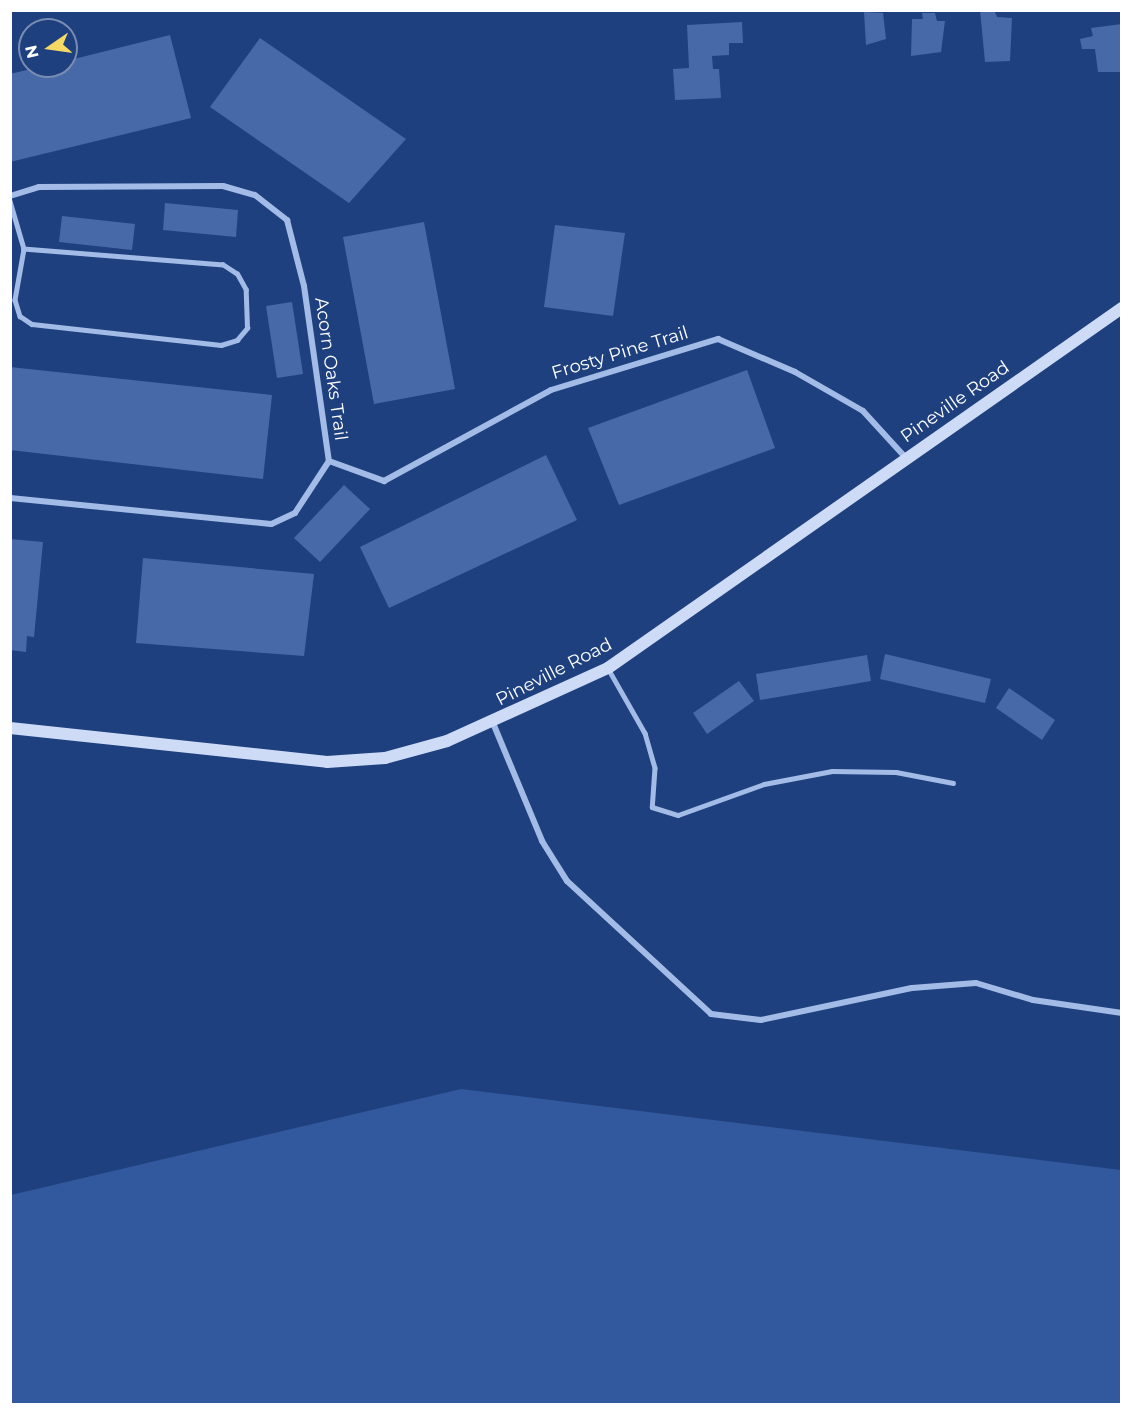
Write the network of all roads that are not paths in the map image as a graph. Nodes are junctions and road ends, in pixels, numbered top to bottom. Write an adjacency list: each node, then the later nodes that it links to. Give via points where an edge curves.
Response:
1 (10, 199): 2 (lane); 5 (street, Acorn Oaks Trail, via 39,187 223,186 255,195 287,220 304,286)
2 (24, 249): 2 (lane, via 15,300 20,316 32,324 221,345 237,340 247,328 246,290 237,274 223,265)
3 (1122, 308): 4 (main road, Pineville Road)
4 (906, 459): 5 (street, Frosty Pine Trail, via 863,411 795,372 718,339 551,390 384,481); 7 (main road, Pineville Road)
5 (328, 461): 6 (street, Acorn Oaks Trail, via 295,513 271,524)
6 (10, 498)
7 (608, 668): 8 (main road, Pineville Road); 10 (lane, via 645,733 655,768 652,807 678,815 764,784 832,771 896,772)
8 (493, 723): 9 (main road, Pineville Road, via 385,758 327,762); 11 (street, via 542,841 567,881 711,1014 761,1020 912,988 976,983 1033,1000)
9 (10, 728)
10 (953, 783)
11 (1122, 1013)

